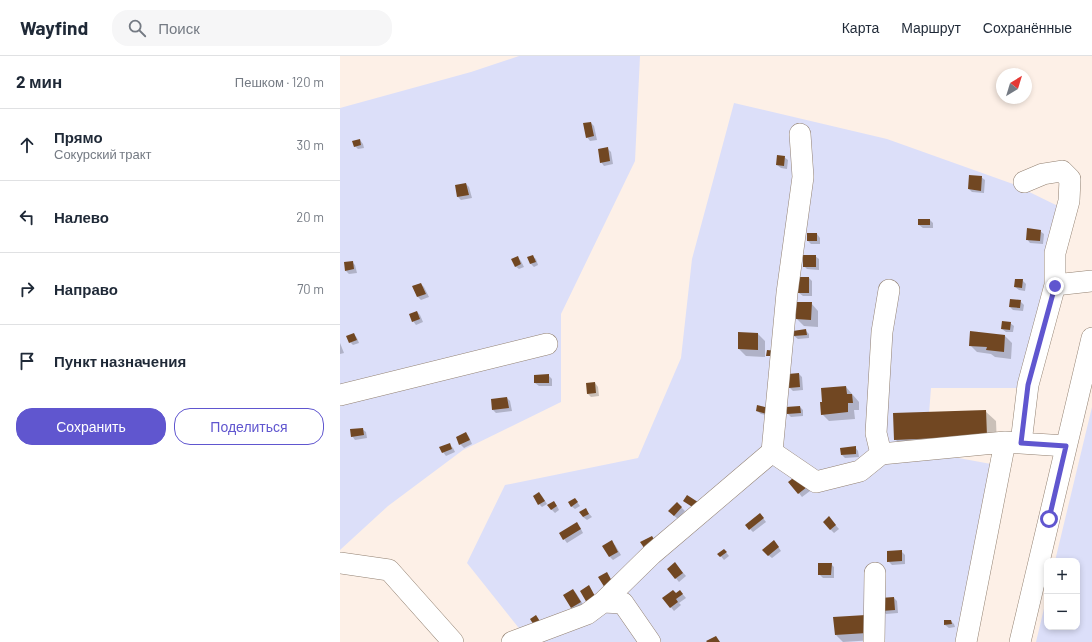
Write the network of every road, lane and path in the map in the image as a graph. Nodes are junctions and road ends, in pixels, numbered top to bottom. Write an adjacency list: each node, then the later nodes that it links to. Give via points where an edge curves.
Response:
1 (800, 134): 11 (street, via 803,177 787,293)
2 (1024, 182): 4 (street, via 1043,174 1062,171 1070,179 1070,201 1055,253)
3 (1092, 281): 4 (street)
4 (1055, 286): 9 (street)
5 (889, 290): 12 (street, via 882,332 876,433)
6 (1092, 338): 10 (street)
7 (546, 344): 8 (street)
8 (340, 395)
9 (1013, 443): 10 (street); 12 (street); 20 (street)
10 (1066, 446): 21 (street)
11 (772, 452): 12 (street, via 816,482 860,471); 15 (street, via 652,554)
12 (881, 454)
13 (340, 563): 16 (street, via 389,570)
14 (875, 573): 19 (street)
15 (603, 602): 17 (street, via 587,614); 18 (street, via 623,602)
16 (453, 642)
17 (512, 642)
18 (650, 642)
19 (874, 642)
20 (966, 642)
21 (1020, 642)

